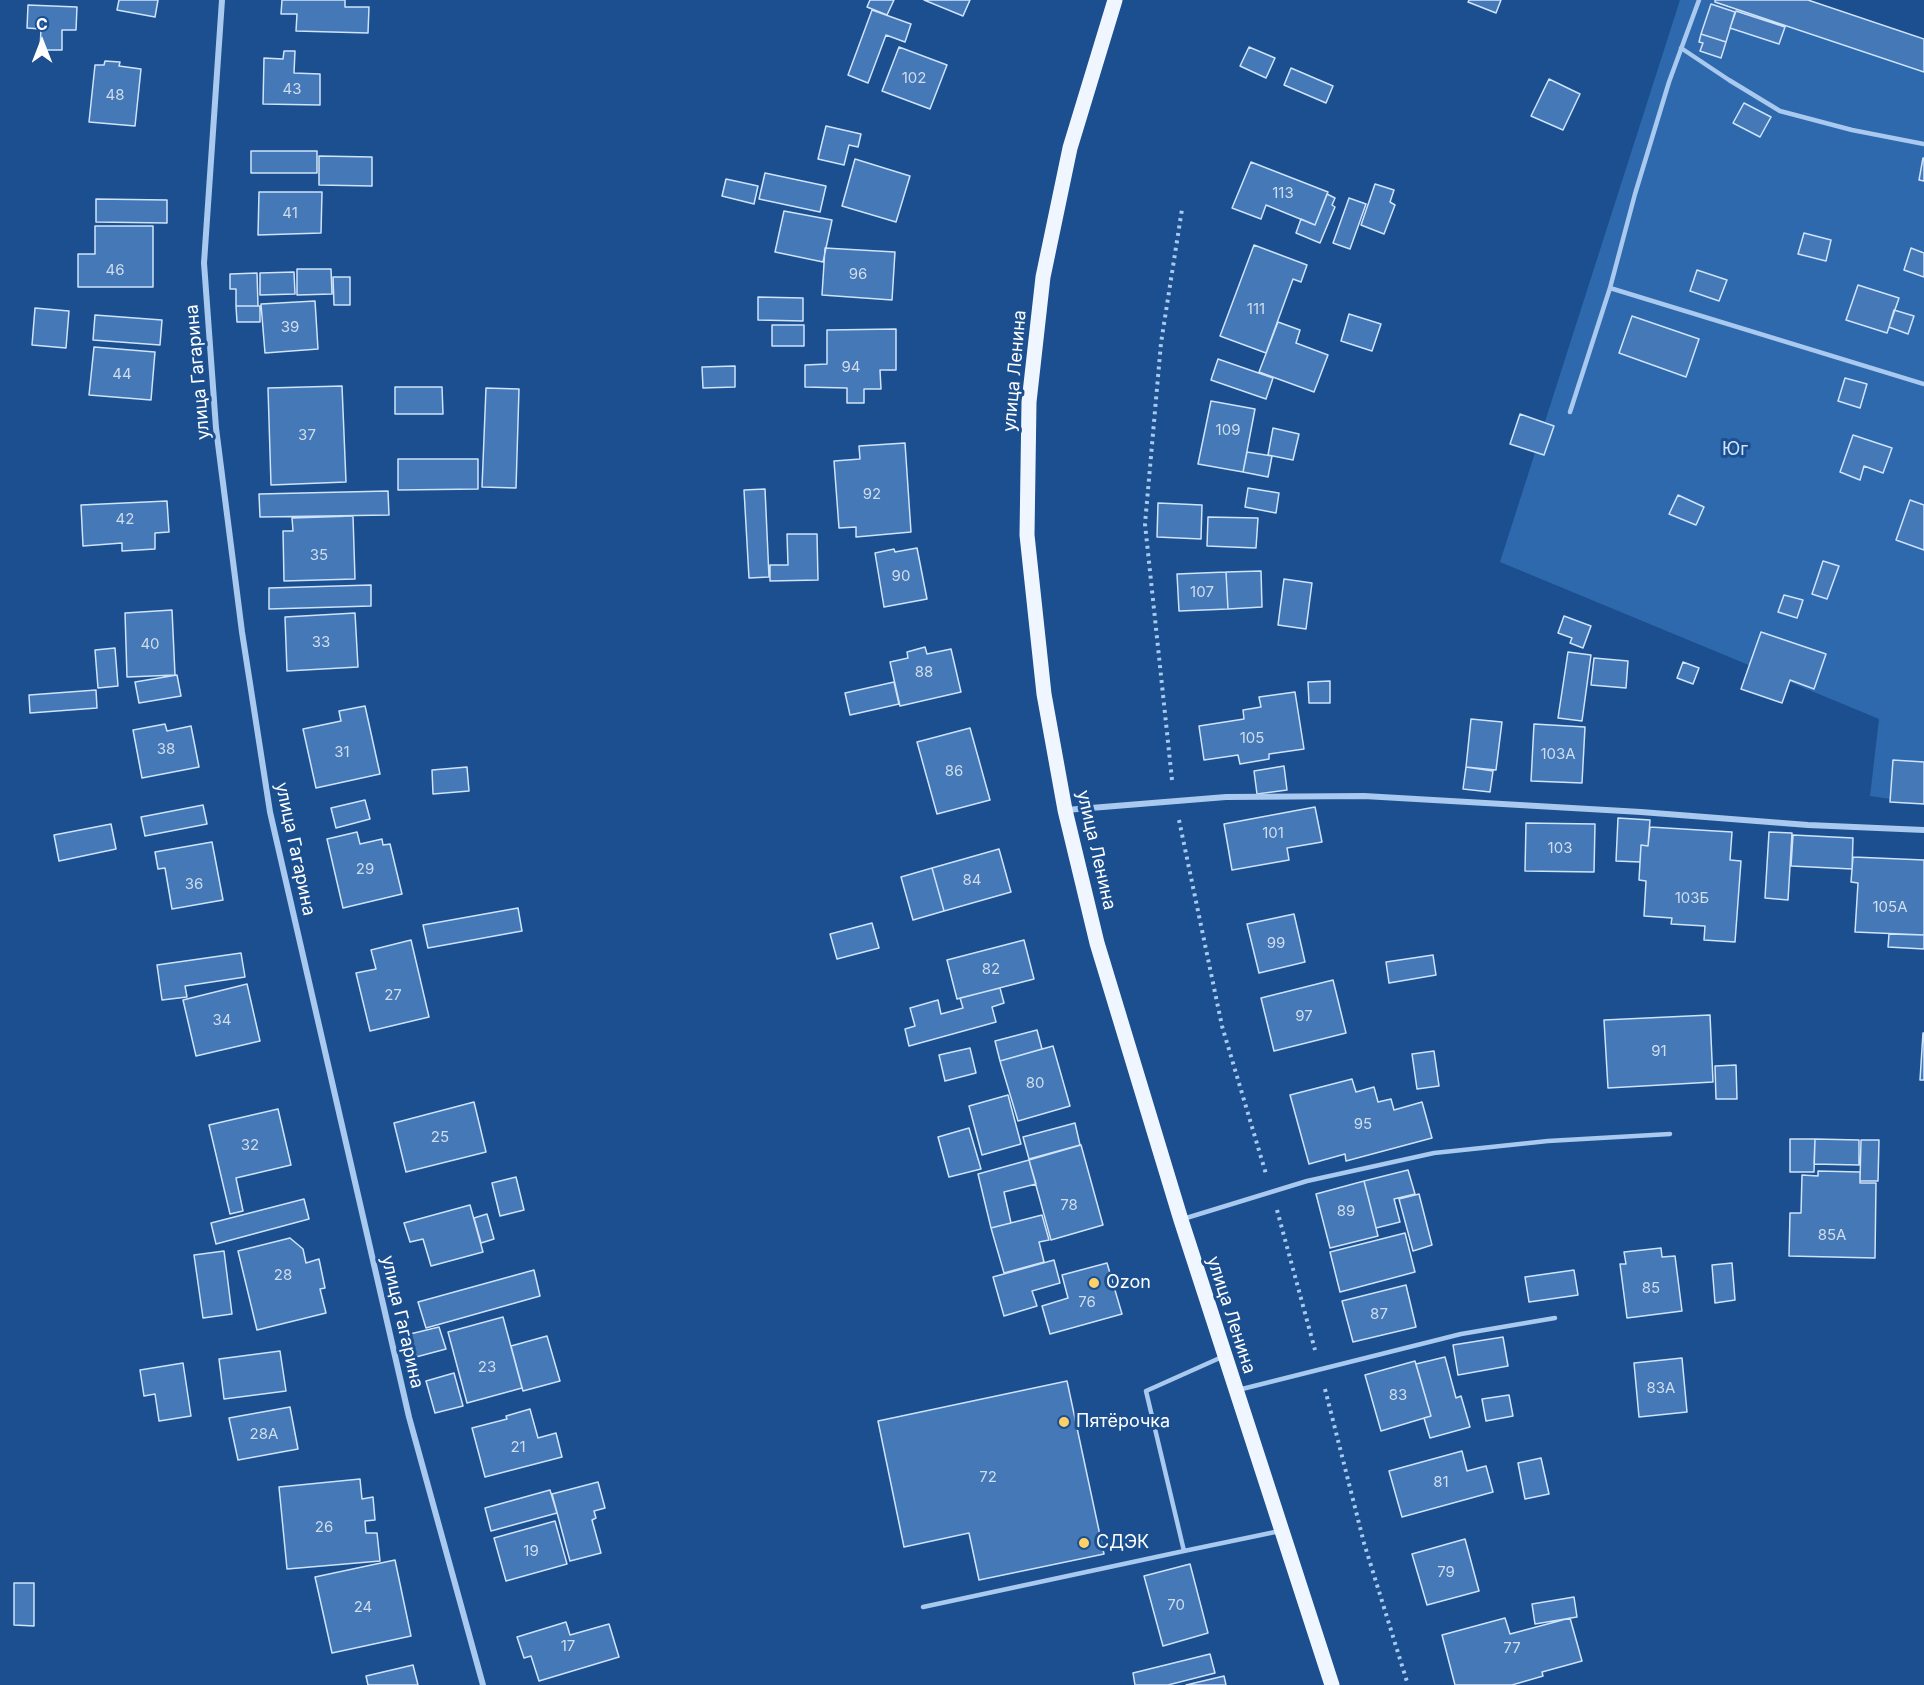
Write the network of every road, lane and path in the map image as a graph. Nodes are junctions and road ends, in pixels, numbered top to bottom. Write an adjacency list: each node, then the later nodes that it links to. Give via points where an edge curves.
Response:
1 (222, 0): 23 (street, улица Гагарина, via 204,263 216,428 242,632 270,812 409,1417)
2 (1115, 0): 11 (main road, улица Ленина, via 1070,148 1043,277 1029,402 1027,535 1044,694)
3 (1699, 0): 4 (lane)
4 (1681, 48): 5 (lane, via 1780,111); 7 (lane)
5 (1924, 144)
6 (1182, 209): 10 (path, via 1161,343 1145,524)
7 (1610, 288): 8 (lane); 9 (lane)
8 (1924, 384)
9 (1570, 412)
10 (1174, 801): 11 (street); 12 (street, via 1364,796); 14 (path, via 1222,1026)
11 (1065, 810): 15 (main road, улица Ленина, via 1097,943)
12 (1924, 830)
13 (1670, 1134): 14 (lane, via 1434,1153)
14 (1272, 1192): 15 (lane); 18 (path)
15 (1180, 1220): 17 (main road, улица Ленина)
16 (1555, 1318): 18 (lane, via 1461,1334)
17 (1224, 1356): 19 (main road, улица Ленина); 21 (lane, via 1146,1390)
18 (1320, 1370): 19 (lane); 25 (path, via 1364,1543)
19 (1235, 1391): 20 (main road, улица Ленина)
20 (1281, 1531): 21 (lane); 24 (main road, улица Ленина)
21 (1184, 1551): 22 (lane)
22 (923, 1607)
23 (483, 1685)
24 (1332, 1685)
25 (1408, 1685)

